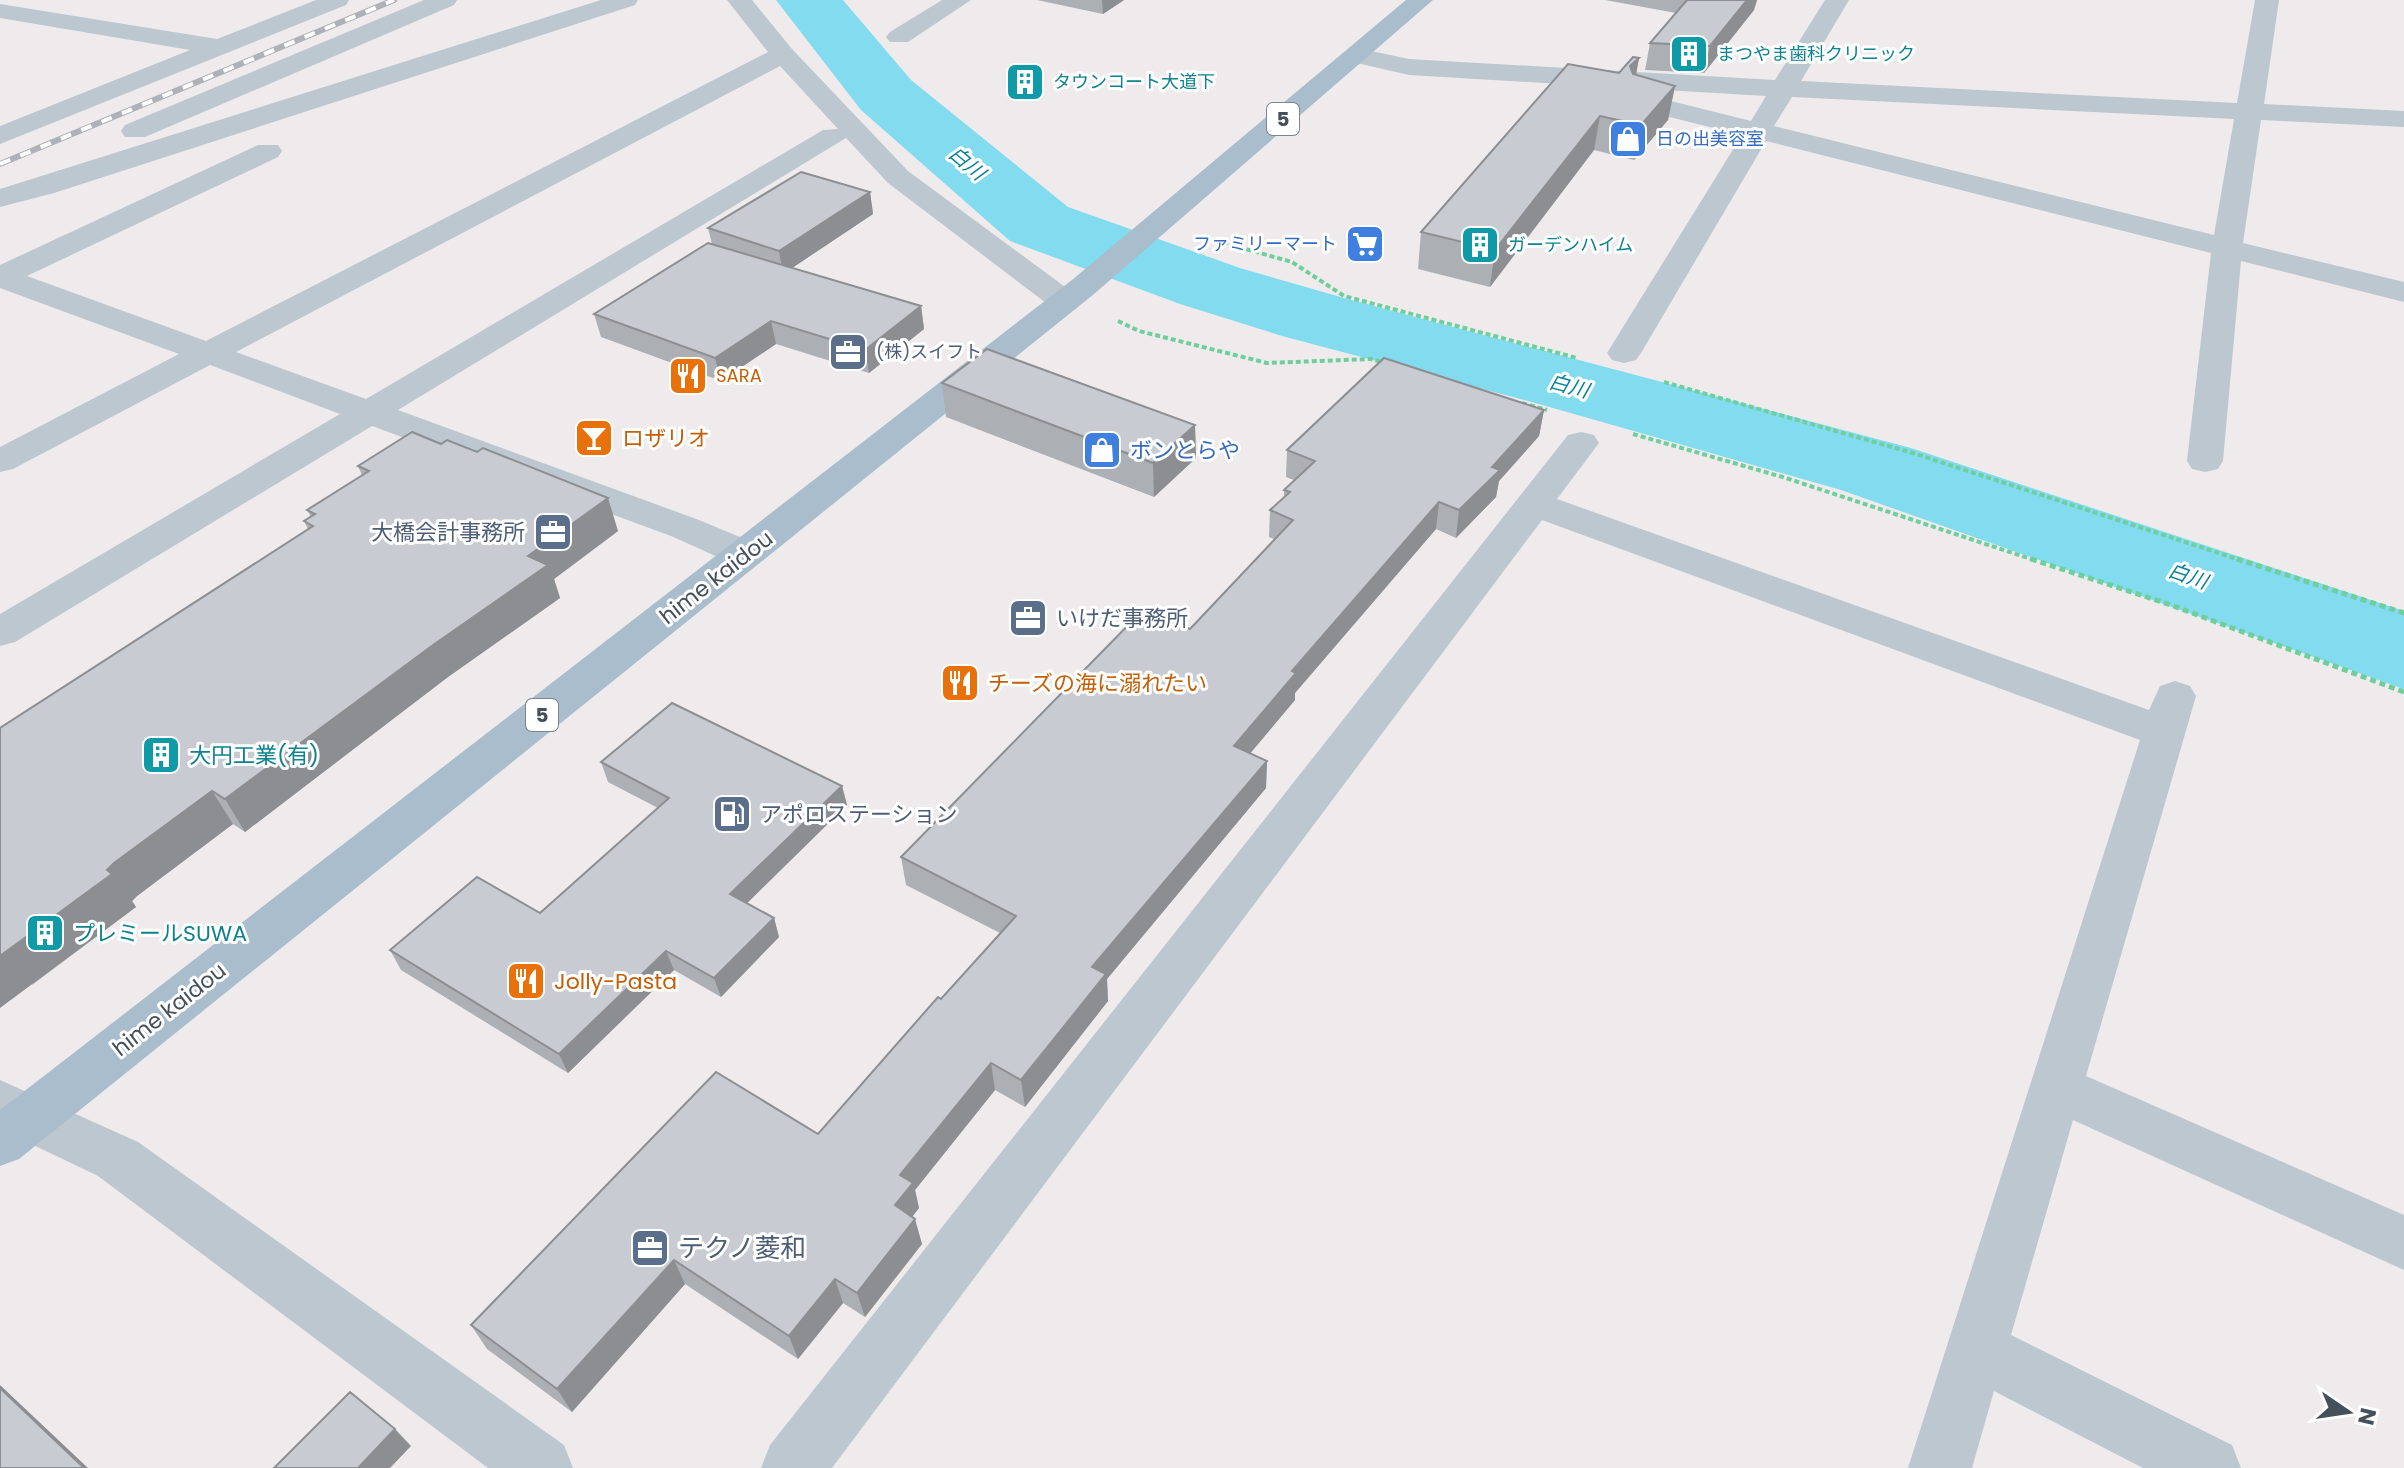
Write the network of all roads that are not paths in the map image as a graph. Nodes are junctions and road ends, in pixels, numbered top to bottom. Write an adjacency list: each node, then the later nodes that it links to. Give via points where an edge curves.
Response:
1 (337, 0): 11 (street)
2 (445, 0): 22 (street)
3 (626, 0): 23 (street)
4 (739, 0): 12 (street)
5 (959, 0): 10 (street)
6 (1421, 0): 13 (main road, hime kaidou / 5)
7 (1837, 0): 15 (street)
8 (2267, 0): 16 (street)
9 (0, 11): 11 (street)
10 (899, 37)
11 (222, 48): 19 (street)
12 (783, 54): 27 (street, via 898,177); 28 (street)
13 (1357, 56): 14 (street, via 1409,67); 27 (main road, hime kaidou / 5)
14 (1569, 78): 15 (street); 18 (street, via 1593,91)
15 (1786, 88): 16 (street); 18 (street)
16 (2251, 111): 17 (street); 24 (street)
17 (2404, 119)
18 (1761, 130): 24 (street); 29 (street)
19 (0, 136)
20 (833, 136): 30 (street)
21 (268, 151): 25 (street)
22 (0, 188)
23 (0, 198)
24 (2227, 249): 26 (street); 33 (street)
25 (1, 278): 28 (street)
26 (2404, 292)
27 (1074, 294): 35 (main road, hime kaidou / 5)
28 (208, 352): 30 (street); 32 (street)
29 (1624, 353)
30 (367, 412): 35 (street); 36 (street)
31 (1587, 429): 34 (street)
32 (0, 461)
33 (2205, 461)
34 (1534, 504): 37 (street, via 2169,714); 42 (street)
35 (745, 554): 38 (main road, hime kaidou / 5)
36 (0, 632)
37 (2056, 1087): 39 (street); 40 (street)
38 (10, 1121): 41 (street, via 118,1159)
39 (2404, 1243)
40 (1976, 1349): 43 (street); 44 (street)
41 (541, 1468)
42 (793, 1468)
43 (1940, 1468)
44 (2209, 1468)

